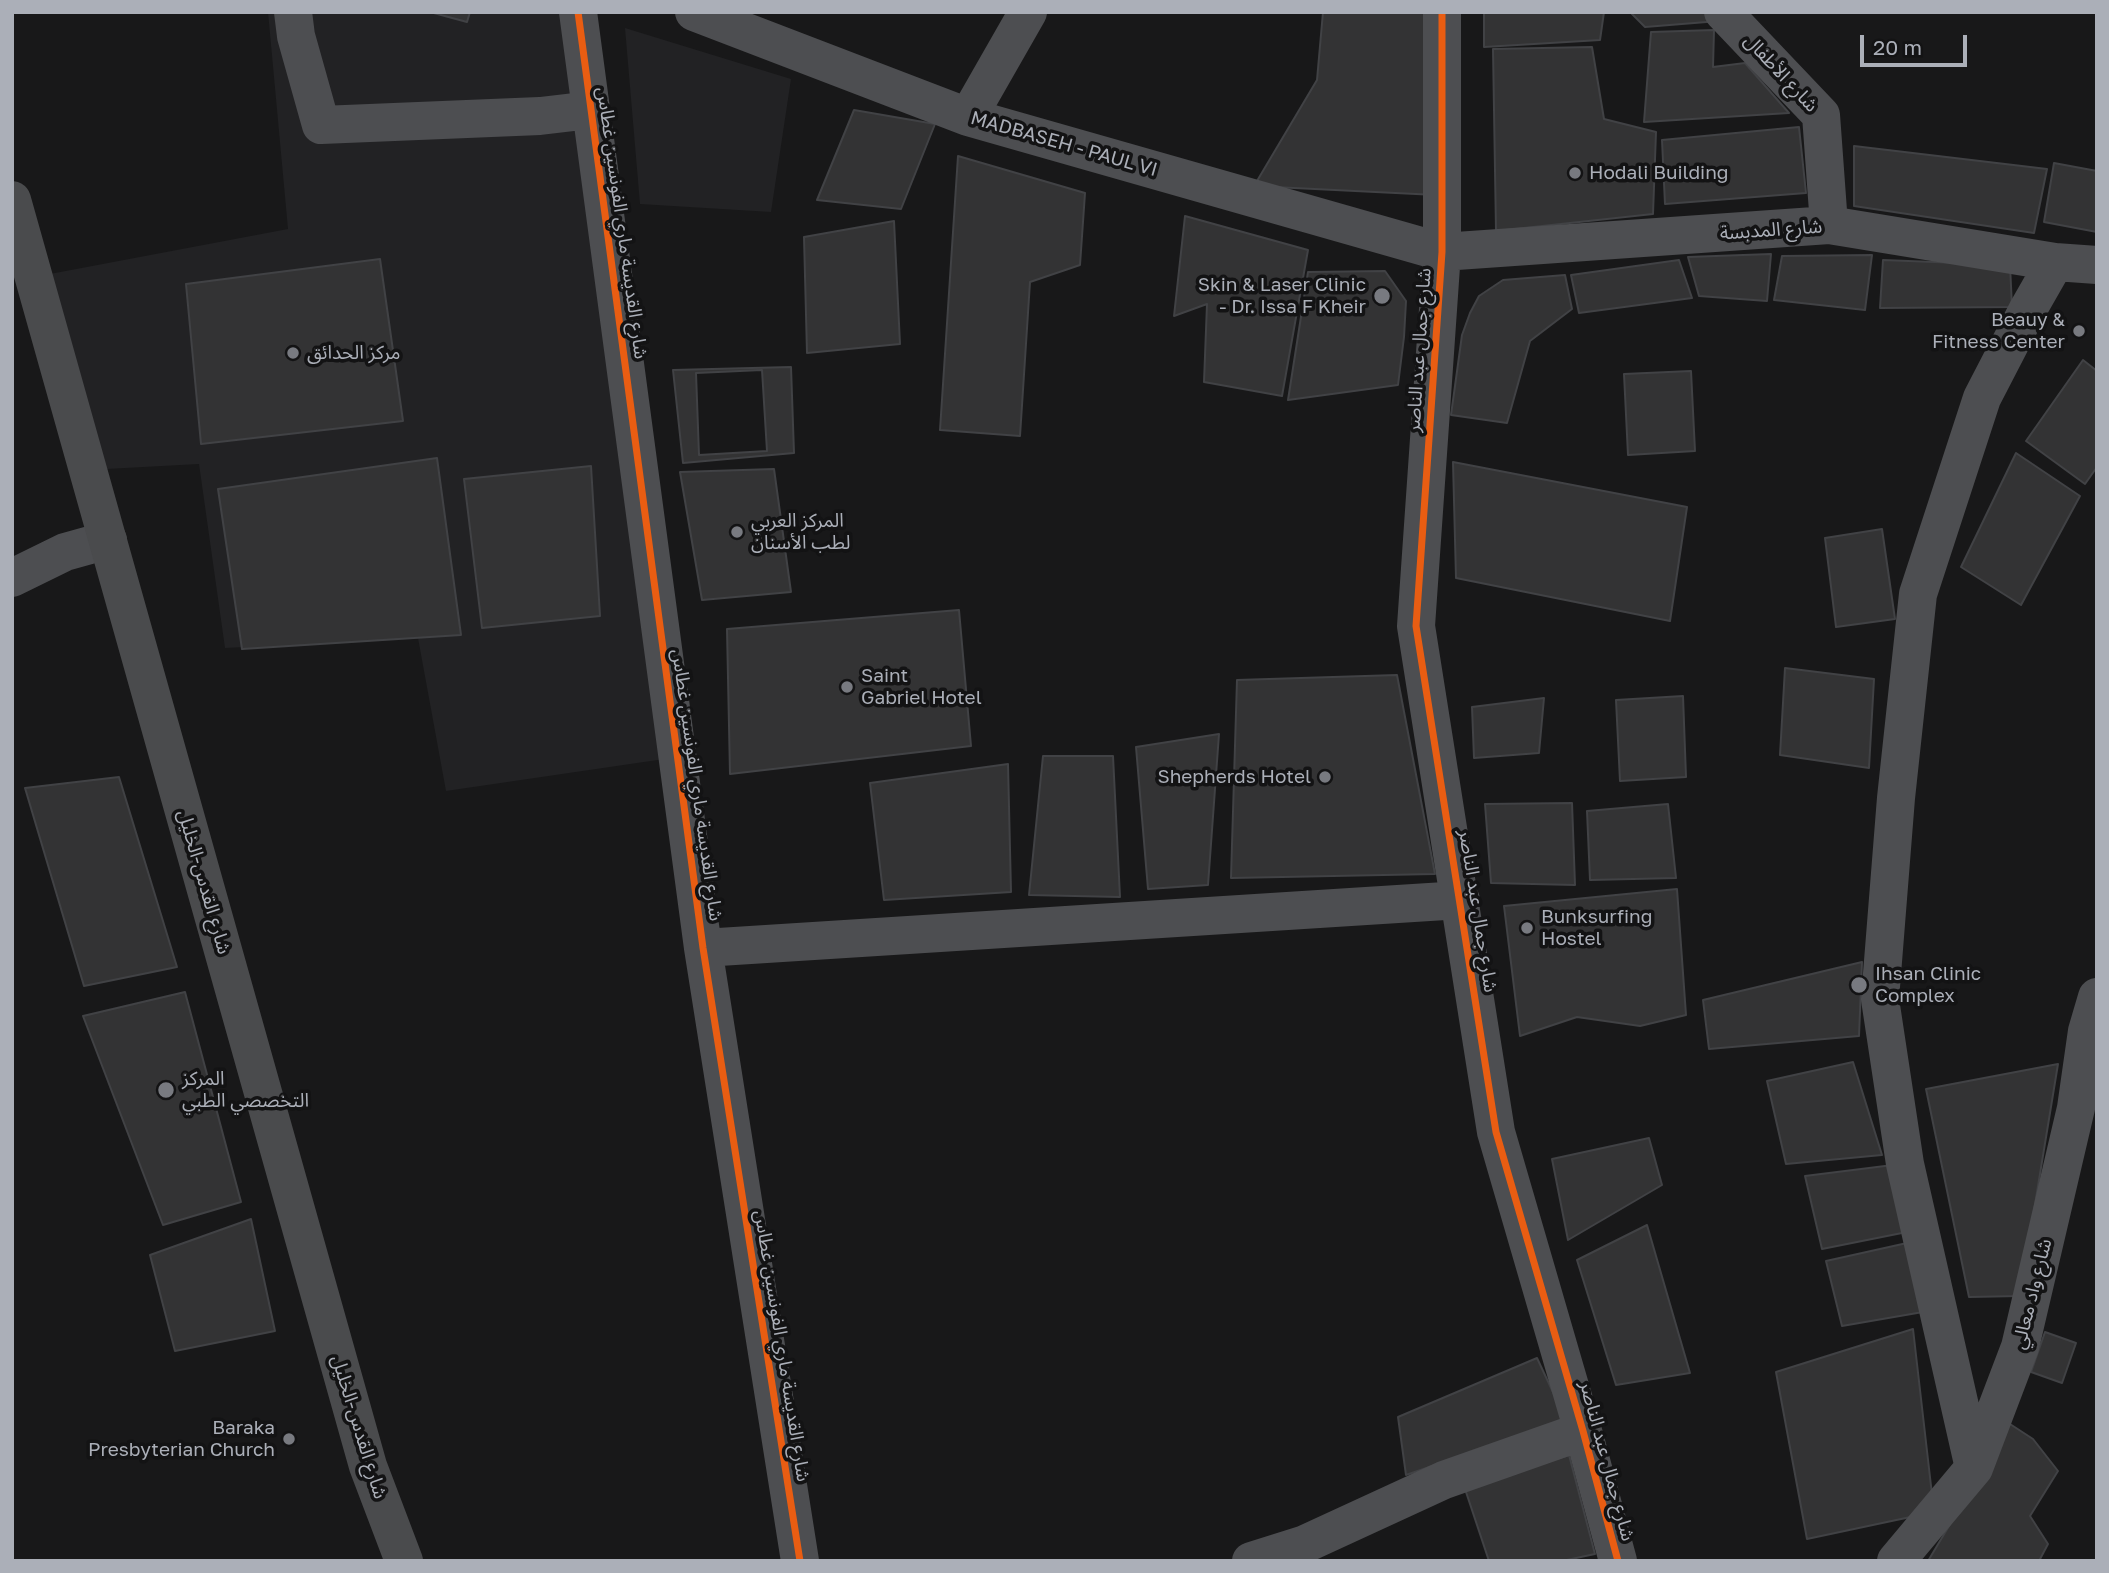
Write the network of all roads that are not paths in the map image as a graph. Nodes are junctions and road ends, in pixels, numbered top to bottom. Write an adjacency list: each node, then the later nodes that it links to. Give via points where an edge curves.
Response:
1 (293, 12): 7 (street, via 321,125)
2 (578, 12): 7 (street, شارع القديسة ماري الفونسين غطاس)
3 (694, 12): 8 (street, MADBASEH - PAUL VI)
4 (1028, 12): 8 (street)
5 (1443, 12): 11 (street, شارع جمال عبد الناصر)
6 (1723, 12): 10 (street, شارع الأطفال, via 1821,115)
7 (591, 110): 17 (street, شارع القديسة ماري الفونسين غطاس)
8 (968, 117): 11 (street, MADBASEH - PAUL VI)
9 (12, 200): 14 (main road, شارع القدس-الخليل)
10 (1829, 225): 11 (street, شارع المدبسة); 12 (street, شارع المدبسة)
11 (1442, 252): 16 (street, شارع جمال عبد الناصر, via 1416,626)
12 (2055, 262): 13 (street, شارع المدبسة); 21 (street, via 1982,398 1918,594 1880,999 1905,1164)
13 (2097, 265)
14 (108, 540): 15 (street, via 65,552); 23 (main road, شارع القدس-الخليل, via 368,1466)
15 (12, 578)
16 (1461, 900): 17 (street); 20 (street, شارع جمال عبد الناصر, via 1496,1132)
17 (703, 948): 24 (street, شارع القديسة ماري الفونسين غطاس)
18 (2097, 997): 19 (street, شارع واد معالي, via 2087,1031)
19 (2086, 1116): 21 (street, شارع واد معالي, via 2020,1347)
20 (1584, 1431): 22 (street, via 1444,1480); 26 (street, شارع جمال عبد الناصر)
21 (1974, 1468): 27 (street, شارع واد معالي)
22 (1306, 1552): 25 (street)
23 (404, 1561)
24 (800, 1561)
25 (1251, 1561)
26 (1618, 1561)
27 (1896, 1561)

